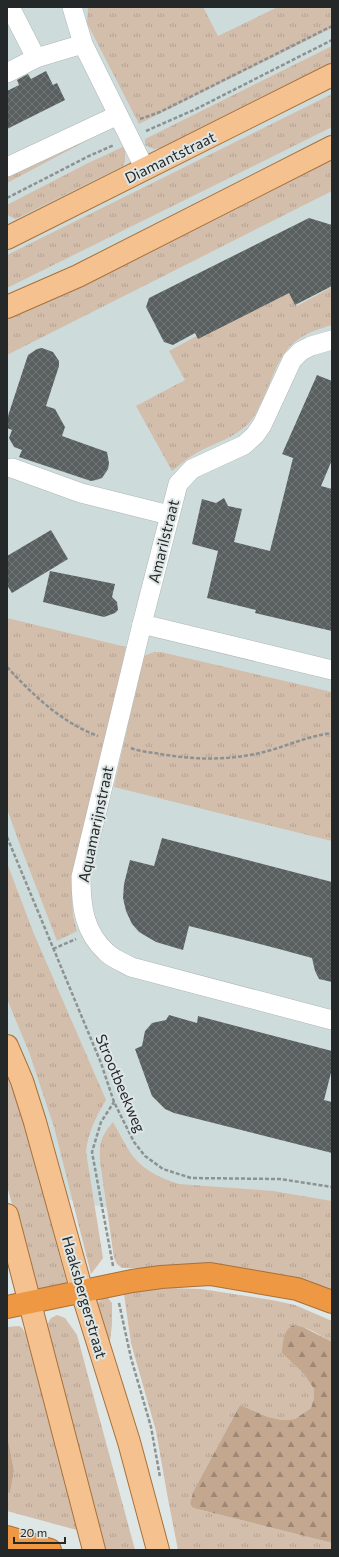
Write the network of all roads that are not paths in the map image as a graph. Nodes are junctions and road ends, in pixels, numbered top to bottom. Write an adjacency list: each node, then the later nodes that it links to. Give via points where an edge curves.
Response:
1 (10, 7): 4 (street)
2 (72, 7): 3 (street)
3 (83, 44): 4 (street); 7 (street)
4 (36, 58): 5 (street)
5 (7, 73)
6 (332, 75): 10 (main road, Diamantstraat)
7 (118, 115): 9 (street); 10 (street)
8 (332, 147): 12 (main road, via 78,276)
9 (7, 167)
10 (145, 169): 11 (main road, Diamantstraat)
11 (7, 238)
12 (7, 307)
13 (332, 340): 15 (street, Amarilstraat, via 306,348 292,360 255,435 244,445 192,469 184,476 178,484)
14 (12, 468): 15 (street, via 81,493)
15 (169, 515): 16 (street, Amarilstraat)
16 (142, 624): 17 (street); 18 (street, Aquamarijnstraat, via 81,877 82,906 91,933 108,953 131,967)
17 (332, 670)
18 (332, 1020)
19 (7, 1046): 21 (main road, Haaksbergerstraat, via 35,1122)
20 (7, 1215): 23 (main road)
21 (82, 1292): 22 (highway, via 161,1277 210,1274 297,1289); 23 (highway); 28 (main road, Haaksbergerstraat)
22 (332, 1302)
23 (30, 1303): 24 (highway); 27 (main road)
24 (7, 1307)
25 (7, 1537): 26 (highway)
26 (48, 1549)
27 (94, 1550)
28 (158, 1550)

